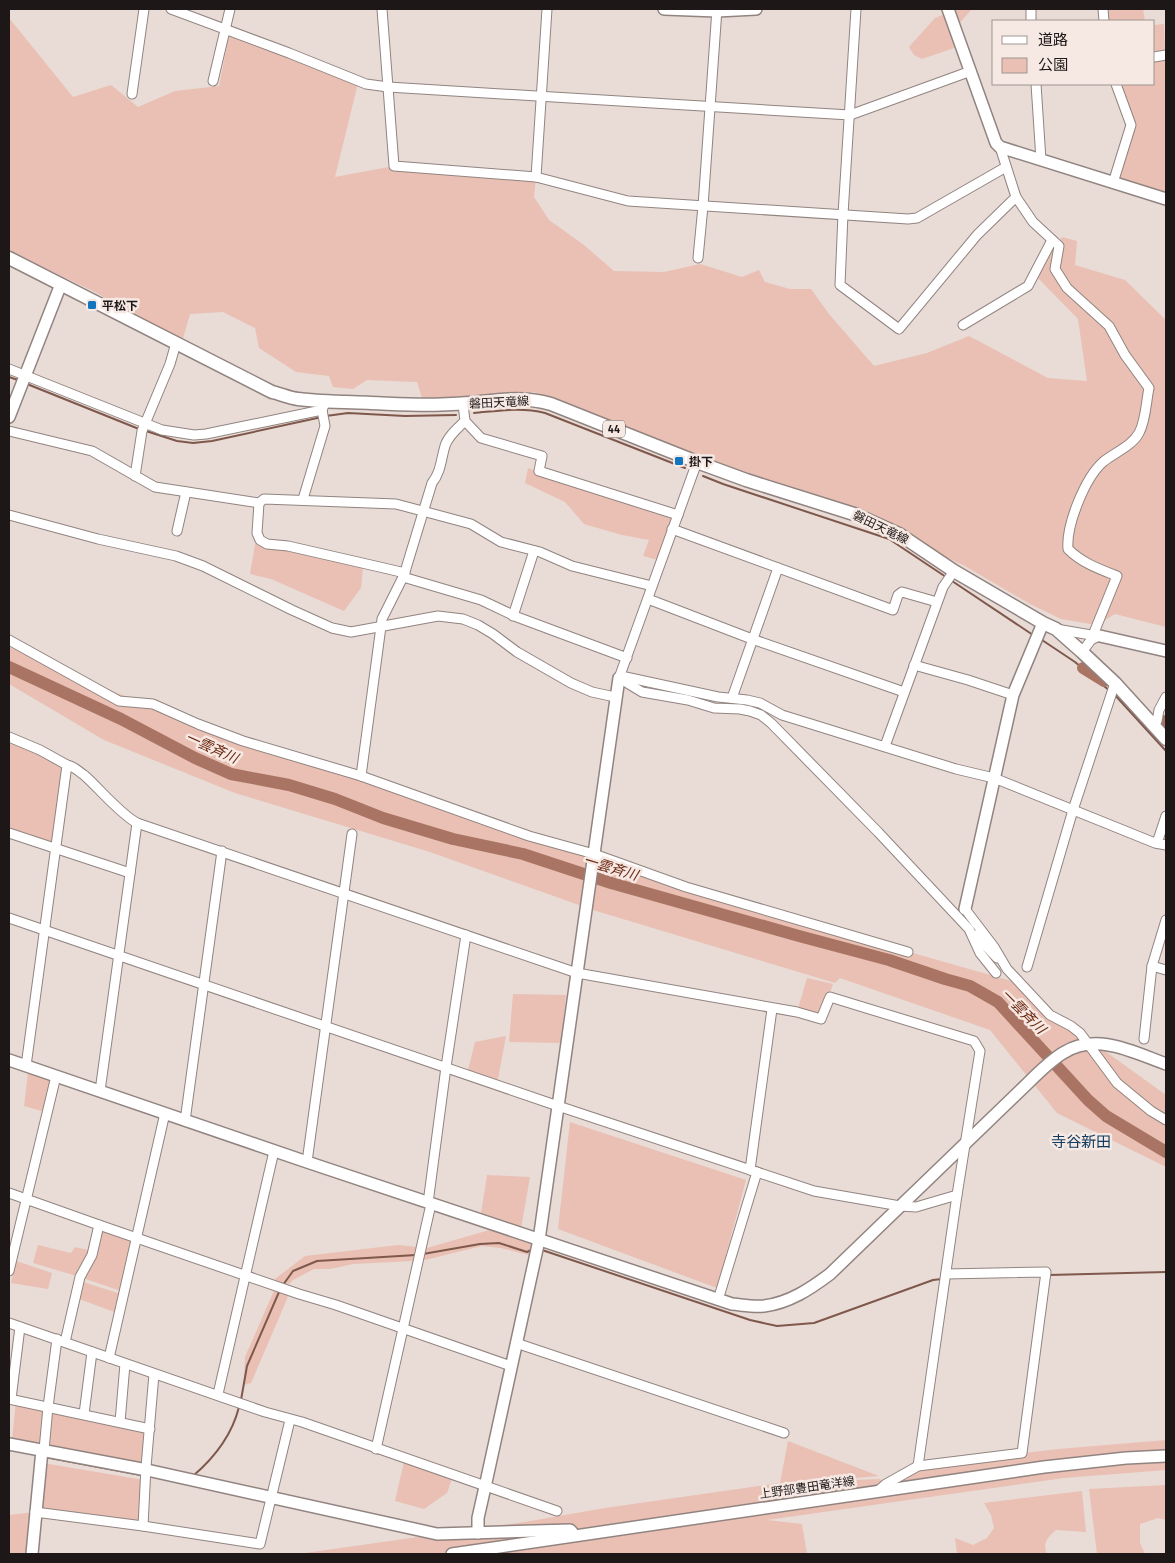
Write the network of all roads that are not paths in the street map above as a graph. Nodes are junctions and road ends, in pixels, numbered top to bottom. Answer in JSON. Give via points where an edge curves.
{"nodes":[{"id":1,"x":144,"y":9,"type":"edge"},
{"id":2,"x":171,"y":9,"type":"edge"},
{"id":3,"x":230,"y":9,"type":"edge"},
{"id":4,"x":382,"y":9,"type":"edge"},
{"id":5,"x":547,"y":9,"type":"edge"},
{"id":6,"x":664,"y":9,"type":"edge"},
{"id":7,"x":756,"y":9,"type":"edge"},
{"id":8,"x":856,"y":9,"type":"edge"},
{"id":9,"x":948,"y":9,"type":"edge"},
{"id":10,"x":717,"y":10,"type":"edge"},
{"id":11,"x":226,"y":29,"type":"junction"},
{"id":12,"x":970,"y":71,"type":"junction"},
{"id":13,"x":213,"y":81,"type":"dead end"},
{"id":14,"x":1036,"y":85,"type":"edge"},
{"id":15,"x":1116,"y":85,"type":"edge"},
{"id":16,"x":388,"y":87,"type":"junction"},
{"id":17,"x":132,"y":94,"type":"dead end"},
{"id":18,"x":541,"y":97,"type":"junction"},
{"id":19,"x":710,"y":106,"type":"junction"},
{"id":20,"x":850,"y":115,"type":"junction"},
{"id":21,"x":1000,"y":147,"type":"junction"},
{"id":22,"x":1041,"y":160,"type":"junction"},
{"id":23,"x":1006,"y":167,"type":"junction"},
{"id":24,"x":536,"y":177,"type":"junction"},
{"id":25,"x":1113,"y":183,"type":"junction"},
{"id":26,"x":1016,"y":197,"type":"junction"},
{"id":27,"x":1166,"y":199,"type":"edge"},
{"id":28,"x":703,"y":206,"type":"junction"},
{"id":29,"x":843,"y":214,"type":"junction"},
{"id":30,"x":1052,"y":240,"type":"junction"},
{"id":31,"x":9,"y":258,"type":"edge"},
{"id":32,"x":698,"y":258,"type":"dead end"},
{"id":33,"x":61,"y":284,"type":"junction"},
{"id":34,"x":963,"y":324,"type":"dead end"},
{"id":35,"x":176,"y":343,"type":"junction"},
{"id":36,"x":9,"y":369,"type":"edge"},
{"id":37,"x":24,"y":379,"type":"junction"},
{"id":38,"x":463,"y":404,"type":"junction"},
{"id":39,"x":324,"y":410,"type":"junction"},
{"id":40,"x":9,"y":417,"type":"edge"},
{"id":41,"x":465,"y":421,"type":"junction"},
{"id":42,"x":144,"y":427,"type":"junction"},
{"id":43,"x":9,"y":431,"type":"edge"},
{"id":44,"x":697,"y":462,"type":"junction"},
{"id":45,"x":135,"y":476,"type":"junction"},
{"id":46,"x":186,"y":492,"type":"junction"},
{"id":47,"x":303,"y":500,"type":"junction"},
{"id":48,"x":259,"y":503,"type":"junction"},
{"id":49,"x":423,"y":511,"type":"junction"},
{"id":50,"x":9,"y":514,"type":"edge"},
{"id":51,"x":678,"y":515,"type":"junction"},
{"id":52,"x":672,"y":529,"type":"junction"},
{"id":53,"x":177,"y":531,"type":"dead end"},
{"id":54,"x":534,"y":551,"type":"junction"},
{"id":55,"x":778,"y":568,"type":"junction"},
{"id":56,"x":954,"y":571,"type":"junction"},
{"id":57,"x":404,"y":575,"type":"junction"},
{"id":58,"x":652,"y":586,"type":"junction"},
{"id":59,"x":648,"y":599,"type":"junction"},
{"id":60,"x":938,"y":602,"type":"junction"},
{"id":61,"x":513,"y":616,"type":"junction"},
{"id":62,"x":1043,"y":623,"type":"junction"},
{"id":63,"x":380,"y":627,"type":"junction"},
{"id":64,"x":1056,"y":629,"type":"junction"},
{"id":65,"x":1096,"y":636,"type":"junction"},
{"id":66,"x":752,"y":639,"type":"junction"},
{"id":67,"x":9,"y":640,"type":"edge"},
{"id":68,"x":1166,"y":651,"type":"edge"},
{"id":69,"x":1082,"y":652,"type":"junction"},
{"id":70,"x":627,"y":658,"type":"junction"},
{"id":71,"x":914,"y":665,"type":"junction"},
{"id":72,"x":620,"y":677,"type":"junction"},
{"id":73,"x":1114,"y":683,"type":"junction"},
{"id":74,"x":904,"y":692,"type":"junction"},
{"id":75,"x":1013,"y":695,"type":"junction"},
{"id":76,"x":1166,"y":696,"type":"edge"},
{"id":77,"x":615,"y":697,"type":"junction"},
{"id":78,"x":732,"y":698,"type":"junction"},
{"id":79,"x":1159,"y":724,"type":"edge"},
{"id":80,"x":9,"y":738,"type":"edge"},
{"id":81,"x":1166,"y":739,"type":"edge"},
{"id":82,"x":885,"y":746,"type":"junction"},
{"id":83,"x":67,"y":765,"type":"junction"},
{"id":84,"x":361,"y":776,"type":"junction"},
{"id":85,"x":994,"y":778,"type":"junction"},
{"id":86,"x":1073,"y":810,"type":"junction"},
{"id":87,"x":1166,"y":816,"type":"edge"},
{"id":88,"x":137,"y":823,"type":"junction"},
{"id":89,"x":9,"y":833,"type":"edge"},
{"id":90,"x":352,"y":834,"type":"dead end"},
{"id":91,"x":1162,"y":844,"type":"edge"},
{"id":92,"x":56,"y":849,"type":"junction"},
{"id":93,"x":222,"y":851,"type":"junction"},
{"id":94,"x":594,"y":854,"type":"junction"},
{"id":95,"x":130,"y":873,"type":"junction"},
{"id":96,"x":344,"y":894,"type":"junction"},
{"id":97,"x":965,"y":909,"type":"joint"},
{"id":98,"x":9,"y":918,"type":"edge"},
{"id":99,"x":1166,"y":920,"type":"edge"},
{"id":100,"x":969,"y":929,"type":"junction"},
{"id":101,"x":44,"y":930,"type":"junction"},
{"id":102,"x":466,"y":935,"type":"junction"},
{"id":103,"x":908,"y":952,"type":"dead end"},
{"id":104,"x":118,"y":954,"type":"junction"},
{"id":105,"x":1152,"y":966,"type":"junction"},
{"id":106,"x":1027,"y":967,"type":"dead end"},
{"id":107,"x":1007,"y":969,"type":"junction"},
{"id":108,"x":1166,"y":970,"type":"edge"},
{"id":109,"x":577,"y":973,"type":"junction"},
{"id":110,"x":996,"y":973,"type":"dead end"},
{"id":111,"x":204,"y":984,"type":"junction"},
{"id":112,"x":772,"y":1009,"type":"junction"},
{"id":113,"x":326,"y":1026,"type":"junction"},
{"id":114,"x":1144,"y":1039,"type":"dead end"},
{"id":115,"x":1088,"y":1044,"type":"junction"},
{"id":116,"x":9,"y":1060,"type":"edge"},
{"id":117,"x":1166,"y":1064,"type":"edge"},
{"id":118,"x":26,"y":1066,"type":"junction"},
{"id":119,"x":446,"y":1067,"type":"junction"},
{"id":120,"x":56,"y":1076,"type":"junction"},
{"id":121,"x":100,"y":1091,"type":"junction"},
{"id":122,"x":558,"y":1106,"type":"junction"},
{"id":123,"x":165,"y":1113,"type":"junction"},
{"id":124,"x":1166,"y":1120,"type":"edge"},
{"id":125,"x":185,"y":1121,"type":"junction"},
{"id":126,"x":966,"y":1143,"type":"junction"},
{"id":127,"x":274,"y":1151,"type":"junction"},
{"id":128,"x":307,"y":1162,"type":"junction"},
{"id":129,"x":753,"y":1171,"type":"junction"},
{"id":130,"x":9,"y":1193,"type":"edge"},
{"id":131,"x":957,"y":1195,"type":"junction"},
{"id":132,"x":26,"y":1200,"type":"junction"},
{"id":133,"x":430,"y":1204,"type":"junction"},
{"id":134,"x":900,"y":1206,"type":"junction"},
{"id":135,"x":99,"y":1225,"type":"junction"},
{"id":136,"x":136,"y":1238,"type":"junction"},
{"id":137,"x":539,"y":1240,"type":"junction"},
{"id":138,"x":9,"y":1272,"type":"edge"},
{"id":139,"x":946,"y":1274,"type":"junction"},
{"id":140,"x":246,"y":1275,"type":"junction"},
{"id":141,"x":718,"y":1300,"type":"junction"},
{"id":142,"x":9,"y":1323,"type":"edge"},
{"id":143,"x":20,"y":1327,"type":"junction"},
{"id":144,"x":402,"y":1329,"type":"junction"},
{"id":145,"x":61,"y":1341,"type":"junction"},
{"id":146,"x":516,"y":1343,"type":"junction"},
{"id":147,"x":92,"y":1352,"type":"junction"},
{"id":148,"x":109,"y":1358,"type":"junction"},
{"id":149,"x":125,"y":1364,"type":"junction"},
{"id":150,"x":511,"y":1366,"type":"junction"},
{"id":151,"x":154,"y":1374,"type":"junction"},
{"id":152,"x":218,"y":1394,"type":"junction"},
{"id":153,"x":10,"y":1399,"type":"edge"},
{"id":154,"x":48,"y":1407,"type":"junction"},
{"id":155,"x":84,"y":1414,"type":"junction"},
{"id":156,"x":290,"y":1420,"type":"junction"},
{"id":157,"x":120,"y":1422,"type":"junction"},
{"id":158,"x":150,"y":1428,"type":"junction"},
{"id":159,"x":784,"y":1433,"type":"dead end"},
{"id":160,"x":9,"y":1444,"type":"edge"},
{"id":161,"x":376,"y":1449,"type":"junction"},
{"id":162,"x":43,"y":1450,"type":"junction"},
{"id":163,"x":1166,"y":1456,"type":"edge"},
{"id":164,"x":918,"y":1466,"type":"junction"},
{"id":165,"x":147,"y":1470,"type":"junction"},
{"id":166,"x":484,"y":1486,"type":"junction"},
{"id":167,"x":878,"y":1491,"type":"junction"},
{"id":168,"x":272,"y":1497,"type":"junction"},
{"id":169,"x":557,"y":1511,"type":"dead end"},
{"id":170,"x":35,"y":1512,"type":"junction"},
{"id":171,"x":143,"y":1526,"type":"junction"},
{"id":172,"x":478,"y":1533,"type":"junction"},
{"id":173,"x":578,"y":1535,"type":"junction"},
{"id":174,"x":32,"y":1554,"type":"edge"},
{"id":175,"x":452,"y":1554,"type":"edge"}],
"edges":[{"from":1,"to":17,"type":"street"},
{"from":2,"to":11,"type":"street"},
{"from":3,"to":11,"type":"street"},
{"from":4,"to":16,"type":"street"},
{"from":5,"to":18,"type":"street"},
{"from":6,"to":10,"type":"street"},
{"from":7,"to":10,"type":"street"},
{"from":8,"to":20,"type":"street"},
{"from":9,"to":12,"type":"street"},
{"from":10,"to":19,"type":"street"},
{"from":11,"to":13,"type":"street"},
{"from":11,"to":16,"type":"street","via":[[366,84]]},
{"from":12,"to":20,"type":"street"},
{"from":12,"to":21,"type":"street"},
{"from":14,"to":22,"type":"street"},
{"from":15,"to":25,"type":"street","via":[[1131,125]]},
{"from":16,"to":18,"type":"street"},
{"from":16,"to":24,"type":"street","via":[[394,166]]},
{"from":18,"to":19,"type":"street"},
{"from":18,"to":24,"type":"street"},
{"from":19,"to":20,"type":"street"},
{"from":19,"to":28,"type":"street"},
{"from":20,"to":29,"type":"street"},
{"from":21,"to":22,"type":"street"},
{"from":21,"to":23,"type":"street"},
{"from":22,"to":25,"type":"street"},
{"from":23,"to":26,"type":"street"},
{"from":23,"to":29,"type":"street","via":[[916,218]]},
{"from":24,"to":28,"type":"street","via":[[628,201]]},
{"from":25,"to":27,"type":"street"},
{"from":26,"to":29,"type":"street","via":[[977,235],[899,329],[840,285]]},
{"from":26,"to":30,"type":"street","via":[[1032,222]]},
{"from":28,"to":29,"type":"street"},
{"from":28,"to":32,"type":"street"},
{"from":30,"to":34,"type":"street","via":[[1028,286]]},
{"from":30,"to":65,"type":"street","via":[[1059,246],[1054,269],[1067,288],[1109,326],[1149,388],[1140,432],[1101,464],[1088,481],[1067,540],[1068,549],[1076,558],[1117,576]]},
{"from":31,"to":33,"type":"main road","name":"磐田天竜線","number":"44"},
{"from":33,"to":35,"type":"main road","name":"磐田天竜線","number":"44"},
{"from":33,"to":37,"type":"street"},
{"from":35,"to":39,"type":"main road","name":"磐田天竜線","number":"44","via":[[272,392]]},
{"from":35,"to":42,"type":"street"},
{"from":36,"to":37,"type":"street"},
{"from":37,"to":40,"type":"street"},
{"from":37,"to":42,"type":"street"},
{"from":38,"to":39,"type":"main road","name":"磐田天竜線","number":"44"},
{"from":38,"to":41,"type":"street"},
{"from":38,"to":44,"type":"main road","name":"磐田天竜線","number":"44","via":[[513,398],[537,400]]},
{"from":39,"to":42,"type":"street","via":[[206,434]]},
{"from":39,"to":47,"type":"street","via":[[326,426]]},
{"from":41,"to":49,"type":"street","via":[[446,444]]},
{"from":41,"to":51,"type":"street","via":[[481,438],[542,456],[539,471]]},
{"from":42,"to":45,"type":"street"},
{"from":43,"to":45,"type":"street","via":[[92,451]]},
{"from":44,"to":51,"type":"street"},
{"from":44,"to":56,"type":"main road","name":"磐田天竜線","number":"44","via":[[857,514],[899,534]]},
{"from":45,"to":46,"type":"street","via":[[155,487]]},
{"from":46,"to":48,"type":"street"},
{"from":46,"to":53,"type":"street"},
{"from":47,"to":48,"type":"street","via":[[264,499]]},
{"from":47,"to":49,"type":"street","via":[[396,504]]},
{"from":48,"to":57,"type":"street","via":[[257,533],[267,544],[288,546]]},
{"from":49,"to":54,"type":"street","via":[[471,524],[501,542]]},
{"from":49,"to":57,"type":"street"},
{"from":50,"to":63,"type":"street","via":[[98,539],[176,556],[332,628],[351,632]]},
{"from":51,"to":52,"type":"street"},
{"from":52,"to":55,"type":"street"},
{"from":52,"to":58,"type":"street"},
{"from":54,"to":58,"type":"street","via":[[572,566]]},
{"from":54,"to":61,"type":"street"},
{"from":55,"to":60,"type":"street","via":[[893,610],[902,592]]},
{"from":55,"to":66,"type":"street"},
{"from":56,"to":60,"type":"street"},
{"from":56,"to":62,"type":"main road","name":"磐田天竜線","number":"44"},
{"from":57,"to":61,"type":"street","via":[[481,600]]},
{"from":57,"to":63,"type":"street"},
{"from":58,"to":59,"type":"street"},
{"from":59,"to":66,"type":"street"},
{"from":59,"to":70,"type":"street"},
{"from":60,"to":71,"type":"street"},
{"from":61,"to":70,"type":"street"},
{"from":62,"to":64,"type":"main road","name":"磐田天竜線","number":"44"},
{"from":62,"to":75,"type":"street"},
{"from":63,"to":77,"type":"street","via":[[438,616],[463,619],[571,683]]},
{"from":63,"to":84,"type":"street"},
{"from":64,"to":65,"type":"street"},
{"from":64,"to":69,"type":"main road","name":"磐田天竜線","number":"44"},
{"from":65,"to":68,"type":"street"},
{"from":65,"to":69,"type":"street"},
{"from":66,"to":74,"type":"street"},
{"from":66,"to":78,"type":"street"},
{"from":67,"to":84,"type":"street","via":[[118,701],[153,704],[243,741]]},
{"from":69,"to":73,"type":"main road","name":"磐田天竜線","number":"44"},
{"from":70,"to":72,"type":"street"},
{"from":71,"to":74,"type":"street"},
{"from":71,"to":75,"type":"street"},
{"from":72,"to":77,"type":"street"},
{"from":72,"to":78,"type":"street"},
{"from":72,"to":100,"type":"street","via":[[642,692],[760,715],[852,805]]},
{"from":73,"to":79,"type":"main road","name":"磐田天竜線","number":"44"},
{"from":73,"to":86,"type":"street"},
{"from":74,"to":82,"type":"street"},
{"from":75,"to":85,"type":"street"},
{"from":76,"to":79,"type":"street","via":[[1159,710]]},
{"from":77,"to":94,"type":"street"},
{"from":78,"to":82,"type":"street","via":[[760,703],[782,715]]},
{"from":79,"to":81,"type":"main road","name":"磐田天竜線","number":"44"},
{"from":80,"to":83,"type":"street"},
{"from":82,"to":85,"type":"street"},
{"from":83,"to":88,"type":"street","via":[[93,783]]},
{"from":83,"to":92,"type":"street"},
{"from":84,"to":94,"type":"street","via":[[529,836]]},
{"from":85,"to":86,"type":"street"},
{"from":85,"to":97,"type":"street"},
{"from":86,"to":91,"type":"street"},
{"from":86,"to":106,"type":"street"},
{"from":87,"to":91,"type":"street"},
{"from":88,"to":93,"type":"street"},
{"from":88,"to":95,"type":"street"},
{"from":89,"to":92,"type":"street"},
{"from":90,"to":96,"type":"street"},
{"from":92,"to":95,"type":"street"},
{"from":92,"to":101,"type":"street"},
{"from":93,"to":96,"type":"street"},
{"from":93,"to":111,"type":"street"},
{"from":94,"to":103,"type":"street","via":[[686,887]]},
{"from":94,"to":109,"type":"street"},
{"from":95,"to":104,"type":"street"},
{"from":96,"to":102,"type":"street"},
{"from":96,"to":113,"type":"street"},
{"from":97,"to":107,"type":"street"},
{"from":98,"to":101,"type":"street"},
{"from":99,"to":105,"type":"street"},
{"from":100,"to":107,"type":"street"},
{"from":100,"to":110,"type":"street","via":[[980,953]]},
{"from":101,"to":104,"type":"street"},
{"from":101,"to":118,"type":"street"},
{"from":102,"to":109,"type":"street"},
{"from":102,"to":119,"type":"street"},
{"from":104,"to":111,"type":"street"},
{"from":104,"to":121,"type":"street"},
{"from":105,"to":108,"type":"street"},
{"from":105,"to":114,"type":"street"},
{"from":107,"to":115,"type":"street","via":[[1050,1015],[1071,1026]]},
{"from":109,"to":112,"type":"street"},
{"from":109,"to":122,"type":"street"},
{"from":111,"to":113,"type":"street"},
{"from":111,"to":125,"type":"street"},
{"from":112,"to":126,"type":"street","via":[[821,1018],[830,998],[974,1041],[980,1051]]},
{"from":112,"to":129,"type":"street"},
{"from":113,"to":119,"type":"street"},
{"from":113,"to":128,"type":"street"},
{"from":115,"to":117,"type":"street","via":[[1106,1044]]},
{"from":115,"to":124,"type":"street","via":[[1117,1083]]},
{"from":115,"to":126,"type":"street","via":[[1072,1048],[1050,1062]]},
{"from":116,"to":118,"type":"street"},
{"from":118,"to":120,"type":"street"},
{"from":119,"to":122,"type":"street"},
{"from":119,"to":133,"type":"street"},
{"from":120,"to":121,"type":"street"},
{"from":120,"to":132,"type":"street"},
{"from":121,"to":123,"type":"street"},
{"from":122,"to":129,"type":"street"},
{"from":122,"to":137,"type":"street"},
{"from":123,"to":125,"type":"street"},
{"from":123,"to":136,"type":"street"},
{"from":125,"to":127,"type":"street"},
{"from":126,"to":131,"type":"street"},
{"from":126,"to":134,"type":"street"},
{"from":127,"to":128,"type":"street"},
{"from":127,"to":140,"type":"street"},
{"from":128,"to":133,"type":"street"},
{"from":129,"to":134,"type":"street","via":[[814,1191]]},
{"from":129,"to":141,"type":"street"},
{"from":130,"to":132,"type":"street"},
{"from":131,"to":134,"type":"street","via":[[916,1207]]},
{"from":131,"to":139,"type":"street"},
{"from":132,"to":135,"type":"street"},
{"from":132,"to":138,"type":"street"},
{"from":133,"to":137,"type":"street"},
{"from":133,"to":144,"type":"street"},
{"from":134,"to":141,"type":"street","via":[[810,1290],[763,1306]]},
{"from":135,"to":136,"type":"street"},
{"from":135,"to":145,"type":"street","via":[[92,1255],[80,1277]]},
{"from":136,"to":140,"type":"street"},
{"from":136,"to":148,"type":"street"},
{"from":137,"to":141,"type":"street"},
{"from":137,"to":146,"type":"street"},
{"from":139,"to":164,"type":"street"},
{"from":139,"to":164,"type":"street","via":[[1046,1272],[1022,1453]]},
{"from":140,"to":144,"type":"street"},
{"from":140,"to":152,"type":"street"},
{"from":142,"to":143,"type":"street"},
{"from":143,"to":145,"type":"street"},
{"from":143,"to":153,"type":"street"},
{"from":144,"to":150,"type":"street"},
{"from":144,"to":161,"type":"street"},
{"from":145,"to":147,"type":"street"},
{"from":145,"to":154,"type":"street"},
{"from":146,"to":150,"type":"street"},
{"from":146,"to":159,"type":"street"},
{"from":147,"to":148,"type":"street"},
{"from":147,"to":155,"type":"street"},
{"from":148,"to":149,"type":"street"},
{"from":149,"to":151,"type":"street"},
{"from":149,"to":157,"type":"street"},
{"from":150,"to":166,"type":"street"},
{"from":151,"to":152,"type":"street"},
{"from":151,"to":158,"type":"street"},
{"from":152,"to":156,"type":"street"},
{"from":153,"to":154,"type":"street"},
{"from":154,"to":155,"type":"street"},
{"from":154,"to":162,"type":"street"},
{"from":155,"to":157,"type":"street"},
{"from":156,"to":161,"type":"street"},
{"from":156,"to":168,"type":"street"},
{"from":157,"to":158,"type":"street"},
{"from":158,"to":165,"type":"street"},
{"from":160,"to":162,"type":"street"},
{"from":161,"to":166,"type":"street"},
{"from":162,"to":165,"type":"street"},
{"from":162,"to":170,"type":"street"},
{"from":163,"to":167,"type":"street","name":"上野部豊田竜洋線","via":[[1044,1467]]},
{"from":164,"to":167,"type":"street"},
{"from":165,"to":168,"type":"street"},
{"from":165,"to":171,"type":"street"},
{"from":166,"to":169,"type":"street"},
{"from":166,"to":172,"type":"street"},
{"from":167,"to":173,"type":"street","name":"上野部豊田竜洋線"},
{"from":168,"to":171,"type":"street","via":[[260,1544]]},
{"from":168,"to":172,"type":"street","via":[[437,1534]]},
{"from":170,"to":171,"type":"street"},
{"from":170,"to":174,"type":"street"},
{"from":172,"to":173,"type":"street","via":[[570,1530]]},
{"from":173,"to":175,"type":"street","name":"上野部豊田竜洋線"}]}
